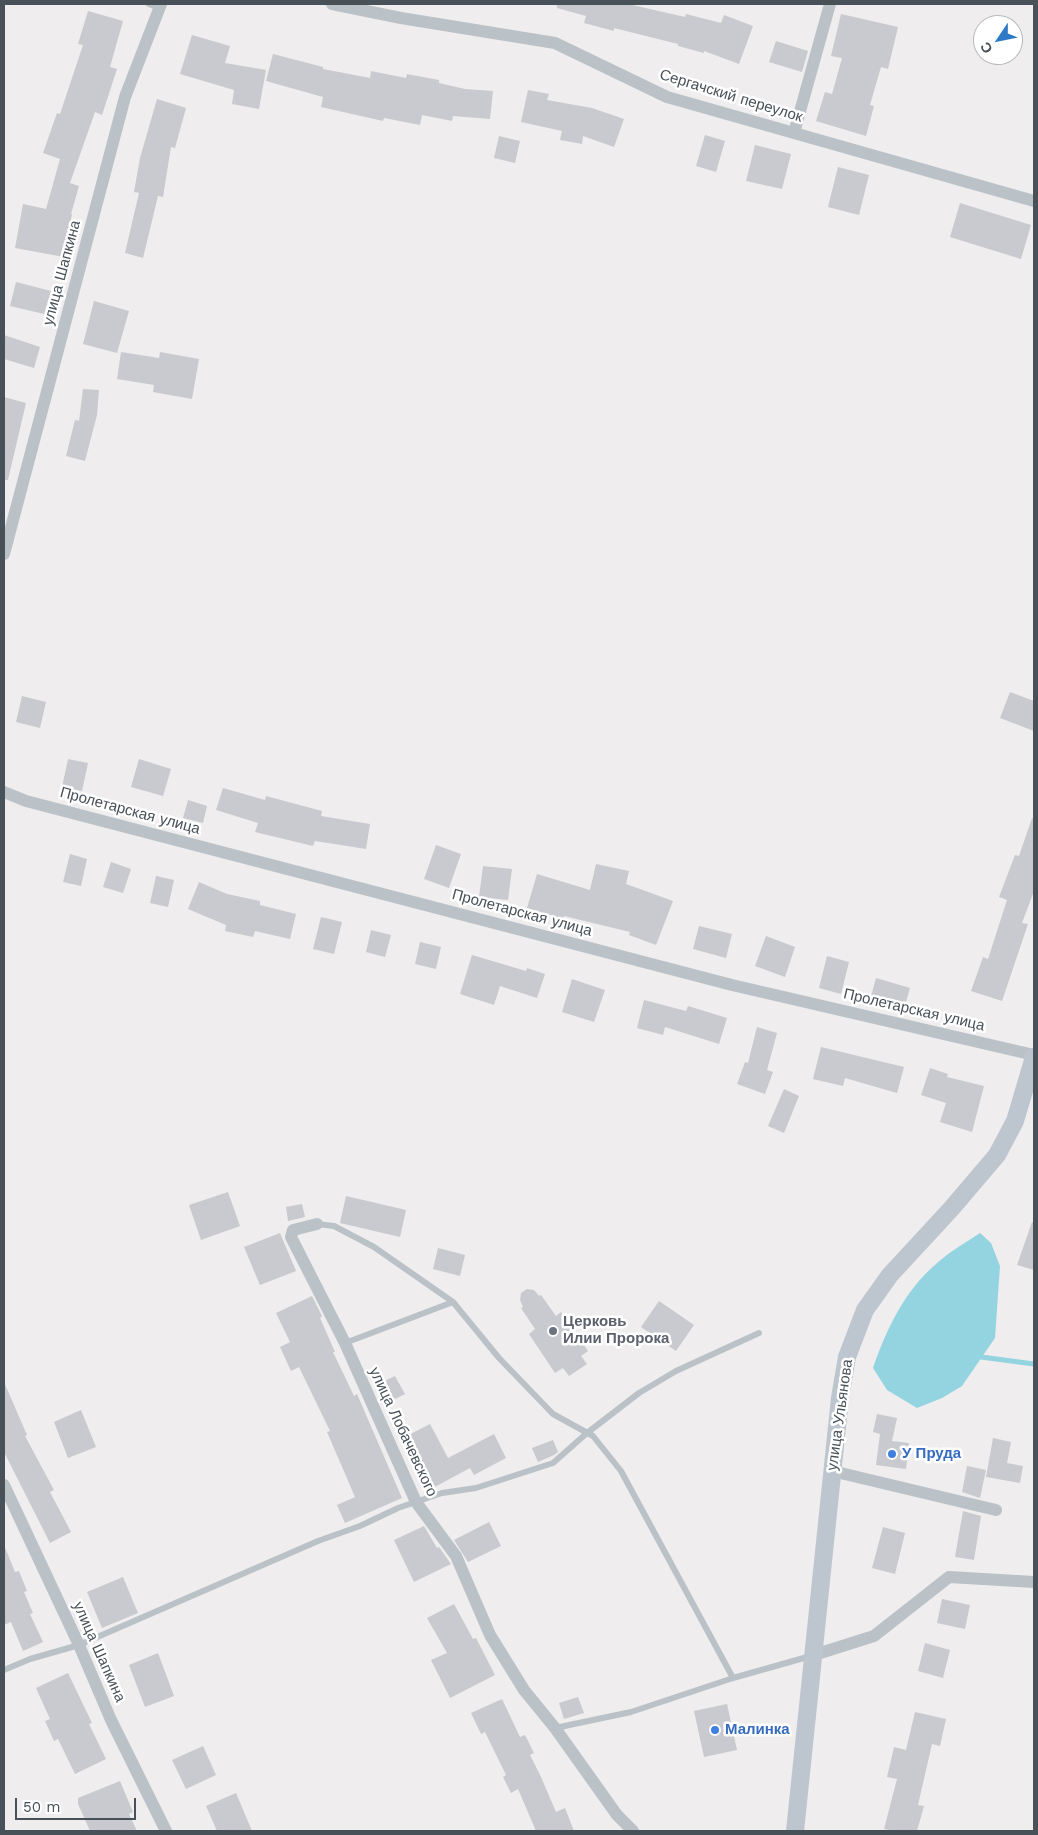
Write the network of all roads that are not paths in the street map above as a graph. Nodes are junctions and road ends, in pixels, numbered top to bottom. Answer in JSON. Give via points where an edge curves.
{"nodes":[{"id":1,"x":332,"y":4,"type":"edge"},
{"id":2,"x":830,"y":4,"type":"edge"},
{"id":3,"x":156,"y":5,"type":"edge"},
{"id":4,"x":794,"y":133,"type":"junction"},
{"id":5,"x":1034,"y":201,"type":"edge"},
{"id":6,"x":4,"y":554,"type":"edge"},
{"id":7,"x":4,"y":792,"type":"edge"},
{"id":8,"x":1034,"y":1056,"type":"edge"},
{"id":9,"x":1030,"y":1086,"type":"edge"},
{"id":10,"x":316,"y":1224,"type":"joint"},
{"id":11,"x":453,"y":1302,"type":"junction"},
{"id":12,"x":759,"y":1333,"type":"dead end"},
{"id":13,"x":345,"y":1343,"type":"junction"},
{"id":14,"x":587,"y":1433,"type":"junction"},
{"id":15,"x":832,"y":1470,"type":"junction"},
{"id":16,"x":4,"y":1486,"type":"edge"},
{"id":17,"x":416,"y":1502,"type":"junction"},
{"id":18,"x":996,"y":1510,"type":"dead end"},
{"id":19,"x":1034,"y":1582,"type":"edge"},
{"id":20,"x":79,"y":1645,"type":"junction"},
{"id":21,"x":814,"y":1655,"type":"junction"},
{"id":22,"x":4,"y":1670,"type":"edge"},
{"id":23,"x":733,"y":1678,"type":"junction"},
{"id":24,"x":555,"y":1728,"type":"junction"},
{"id":25,"x":166,"y":1831,"type":"edge"},
{"id":26,"x":632,"y":1831,"type":"edge"},
{"id":27,"x":795,"y":1831,"type":"edge"}],
"edges":[{"from":1,"to":4,"type":"street","name":"Сергачский переулок","via":[[555,43],[667,97]]},
{"from":2,"to":4,"type":"street"},
{"from":3,"to":6,"type":"street","name":"улица Шапкина","via":[[125,97]]},
{"from":4,"to":5,"type":"street","name":"Сергачский переулок"},
{"from":7,"to":8,"type":"street","name":"Пролетарская улица","via":[[26,801],[732,984]]},
{"from":8,"to":9,"type":"main road","name":"улица Ульянова"},
{"from":9,"to":15,"type":"main road","name":"улица Ульянова","via":[[997,1155],[890,1275],[865,1310],[847,1356]]},
{"from":10,"to":11,"type":"lane","via":[[334,1226],[374,1247]]},
{"from":10,"to":13,"type":"street","name":"улица Лобачевского","via":[[293,1230],[292,1237]]},
{"from":11,"to":13,"type":"lane"},
{"from":11,"to":14,"type":"lane","via":[[499,1358],[553,1414]]},
{"from":12,"to":14,"type":"lane","via":[[676,1371]]},
{"from":13,"to":17,"type":"street","name":"улица Лобачевского"},
{"from":14,"to":17,"type":"lane","via":[[553,1463],[476,1488],[442,1493]]},
{"from":14,"to":23,"type":"lane","via":[[622,1471]]},
{"from":15,"to":18,"type":"street"},
{"from":15,"to":21,"type":"main road","name":"улица Ульянова"},
{"from":16,"to":20,"type":"street","name":"улица Шапкина"},
{"from":17,"to":20,"type":"lane"},
{"from":17,"to":24,"type":"street","name":"улица Лобачевского","via":[[456,1556],[490,1635],[524,1690]]},
{"from":19,"to":21,"type":"street","via":[[949,1576],[874,1636]]},
{"from":20,"to":22,"type":"lane"},
{"from":20,"to":25,"type":"street","name":"улица Шапкина","via":[[111,1720]]},
{"from":21,"to":23,"type":"lane"},
{"from":21,"to":27,"type":"main road","name":"улица Ульянова"},
{"from":23,"to":24,"type":"lane","via":[[631,1712]]},
{"from":24,"to":26,"type":"street","name":"улица Лобачевского"}]}
